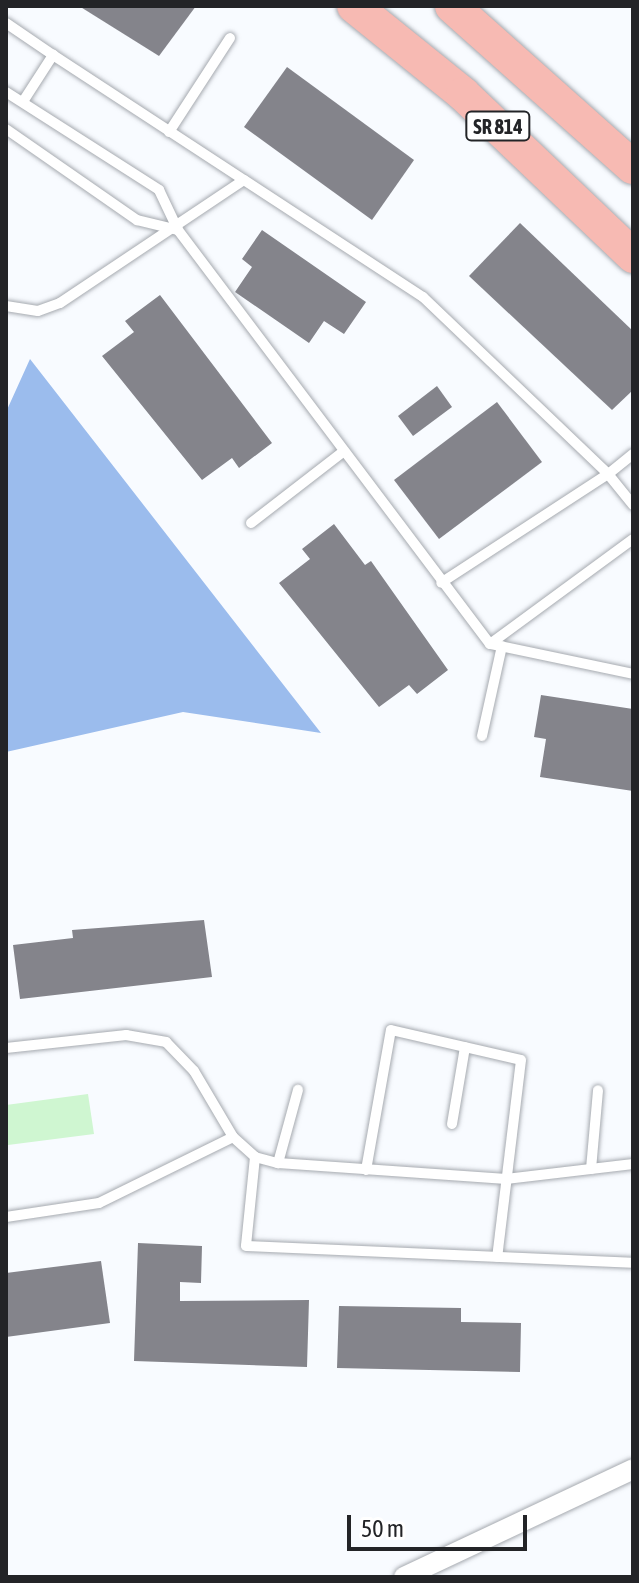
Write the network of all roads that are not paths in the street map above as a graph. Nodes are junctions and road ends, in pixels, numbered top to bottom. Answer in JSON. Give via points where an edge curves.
{"nodes":[{"id":1,"x":354,"y":6,"type":"edge"},
{"id":2,"x":452,"y":6,"type":"edge"},
{"id":3,"x":6,"y":23,"type":"edge"},
{"id":4,"x":230,"y":38,"type":"dead end"},
{"id":5,"x":53,"y":55,"type":"junction"},
{"id":6,"x":6,"y":92,"type":"edge"},
{"id":7,"x":24,"y":100,"type":"junction"},
{"id":8,"x":6,"y":129,"type":"edge"},
{"id":9,"x":169,"y":132,"type":"junction"},
{"id":10,"x":633,"y":167,"type":"edge"},
{"id":11,"x":244,"y":180,"type":"junction"},
{"id":12,"x":178,"y":230,"type":"junction"},
{"id":13,"x":633,"y":256,"type":"edge"},
{"id":14,"x":6,"y":306,"type":"edge"},
{"id":15,"x":343,"y":452,"type":"junction"},
{"id":16,"x":633,"y":454,"type":"edge"},
{"id":17,"x":608,"y":474,"type":"junction"},
{"id":18,"x":633,"y":505,"type":"edge"},
{"id":19,"x":251,"y":523,"type":"dead end"},
{"id":20,"x":633,"y":539,"type":"edge"},
{"id":21,"x":441,"y":583,"type":"junction"},
{"id":22,"x":490,"y":644,"type":"junction"},
{"id":23,"x":502,"y":646,"type":"junction"},
{"id":24,"x":633,"y":674,"type":"edge"},
{"id":25,"x":482,"y":736,"type":"dead end"},
{"id":26,"x":465,"y":1047,"type":"junction"},
{"id":27,"x":6,"y":1048,"type":"edge"},
{"id":28,"x":298,"y":1090,"type":"dead end"},
{"id":29,"x":598,"y":1090,"type":"dead end"},
{"id":30,"x":452,"y":1124,"type":"dead end"},
{"id":31,"x":233,"y":1137,"type":"junction"},
{"id":32,"x":255,"y":1157,"type":"junction"},
{"id":33,"x":278,"y":1163,"type":"junction"},
{"id":34,"x":633,"y":1164,"type":"edge"},
{"id":35,"x":591,"y":1169,"type":"junction"},
{"id":36,"x":366,"y":1170,"type":"junction"},
{"id":37,"x":506,"y":1179,"type":"junction"},
{"id":38,"x":6,"y":1217,"type":"edge"},
{"id":39,"x":497,"y":1257,"type":"junction"},
{"id":40,"x":633,"y":1263,"type":"edge"},
{"id":41,"x":633,"y":1469,"type":"edge"},
{"id":42,"x":404,"y":1577,"type":"edge"}],
"edges":[{"from":1,"to":13,"type":"main road","number":"SR 814","via":[[463,94]]},
{"from":2,"to":10,"type":"main road","number":"SR 814"},
{"from":3,"to":5,"type":"lane"},
{"from":4,"to":9,"type":"lane"},
{"from":5,"to":7,"type":"lane"},
{"from":5,"to":9,"type":"lane"},
{"from":6,"to":7,"type":"lane"},
{"from":7,"to":12,"type":"lane","via":[[159,190]]},
{"from":8,"to":12,"type":"lane","via":[[137,220]]},
{"from":9,"to":11,"type":"lane"},
{"from":11,"to":12,"type":"lane"},
{"from":11,"to":17,"type":"lane","via":[[423,297]]},
{"from":12,"to":14,"type":"lane","via":[[60,303],[38,311]]},
{"from":12,"to":15,"type":"lane"},
{"from":15,"to":19,"type":"lane"},
{"from":15,"to":21,"type":"lane"},
{"from":16,"to":17,"type":"lane"},
{"from":17,"to":18,"type":"lane"},
{"from":17,"to":21,"type":"lane"},
{"from":20,"to":22,"type":"lane"},
{"from":21,"to":22,"type":"lane"},
{"from":22,"to":23,"type":"lane"},
{"from":23,"to":24,"type":"lane"},
{"from":23,"to":25,"type":"lane"},
{"from":26,"to":30,"type":"lane"},
{"from":26,"to":36,"type":"lane","via":[[391,1030]]},
{"from":26,"to":37,"type":"lane","via":[[521,1060]]},
{"from":27,"to":31,"type":"lane","via":[[126,1035],[166,1042],[194,1071]]},
{"from":28,"to":33,"type":"lane"},
{"from":29,"to":35,"type":"lane"},
{"from":31,"to":32,"type":"lane"},
{"from":31,"to":38,"type":"lane","via":[[99,1203]]},
{"from":32,"to":33,"type":"lane"},
{"from":32,"to":39,"type":"lane","via":[[246,1246]]},
{"from":33,"to":36,"type":"lane"},
{"from":34,"to":35,"type":"lane"},
{"from":35,"to":37,"type":"lane"},
{"from":36,"to":37,"type":"lane"},
{"from":37,"to":39,"type":"lane"},
{"from":39,"to":40,"type":"lane"},
{"from":41,"to":42,"type":"street"}]}
